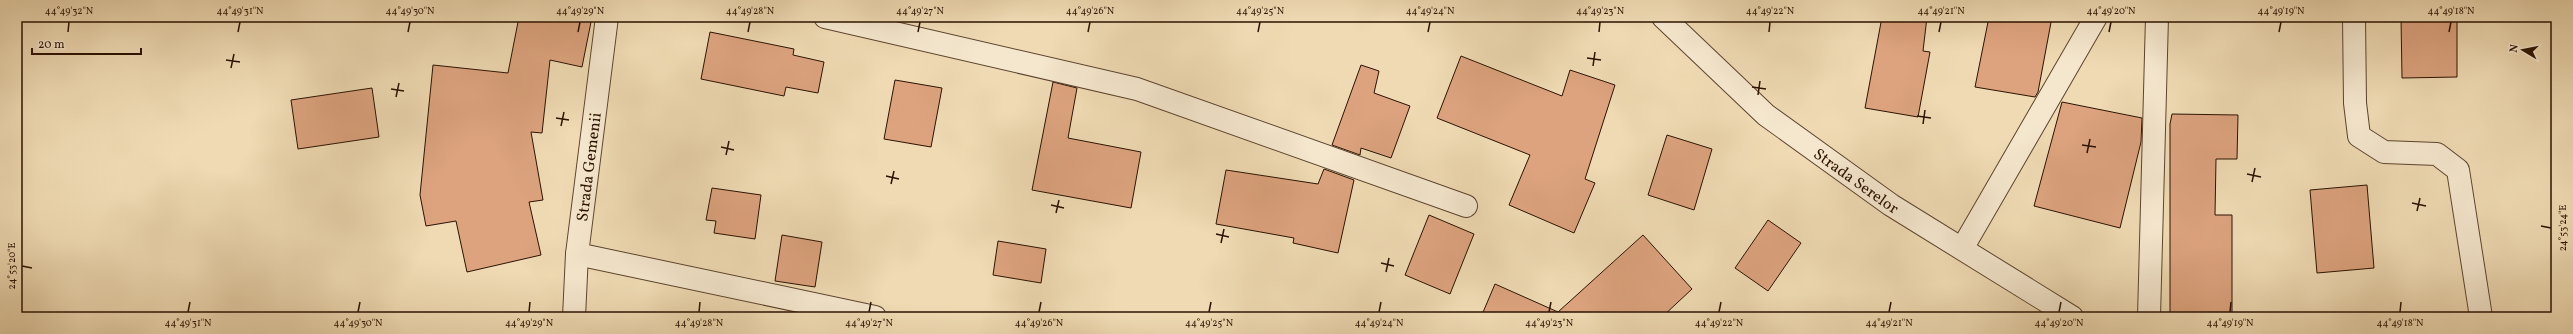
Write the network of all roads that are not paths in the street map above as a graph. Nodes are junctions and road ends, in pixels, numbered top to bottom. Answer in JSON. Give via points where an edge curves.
{"nodes":[{"id":1,"x":606,"y":17,"type":"edge"},
{"id":2,"x":825,"y":17,"type":"edge"},
{"id":3,"x":1663,"y":17,"type":"edge"},
{"id":4,"x":2096,"y":17,"type":"edge"},
{"id":5,"x":2157,"y":17,"type":"edge"},
{"id":6,"x":2354,"y":17,"type":"edge"},
{"id":7,"x":1466,"y":206,"type":"dead end"},
{"id":8,"x":1963,"y":247,"type":"junction"},
{"id":9,"x":577,"y":254,"type":"junction"},
{"id":10,"x":574,"y":317,"type":"edge"},
{"id":11,"x":875,"y":317,"type":"edge"},
{"id":12,"x":2072,"y":317,"type":"edge"},
{"id":13,"x":2149,"y":317,"type":"edge"},
{"id":14,"x":2481,"y":317,"type":"edge"}],
"edges":[{"from":1,"to":9,"type":"street","name":"Strada Gemenii"},
{"from":2,"to":7,"type":"street","via":[[1138,89]]},
{"from":3,"to":8,"type":"street","name":"Strada Serelor","via":[[1766,115],[1891,205]]},
{"from":4,"to":8,"type":"street"},
{"from":5,"to":13,"type":"street"},
{"from":6,"to":14,"type":"street","via":[[2359,136],[2384,152],[2437,154],[2458,170]]},
{"from":8,"to":12,"type":"street","name":"Strada Serelor"},
{"from":9,"to":10,"type":"street","name":"Strada Gemenii"},
{"from":9,"to":11,"type":"street"}]}
